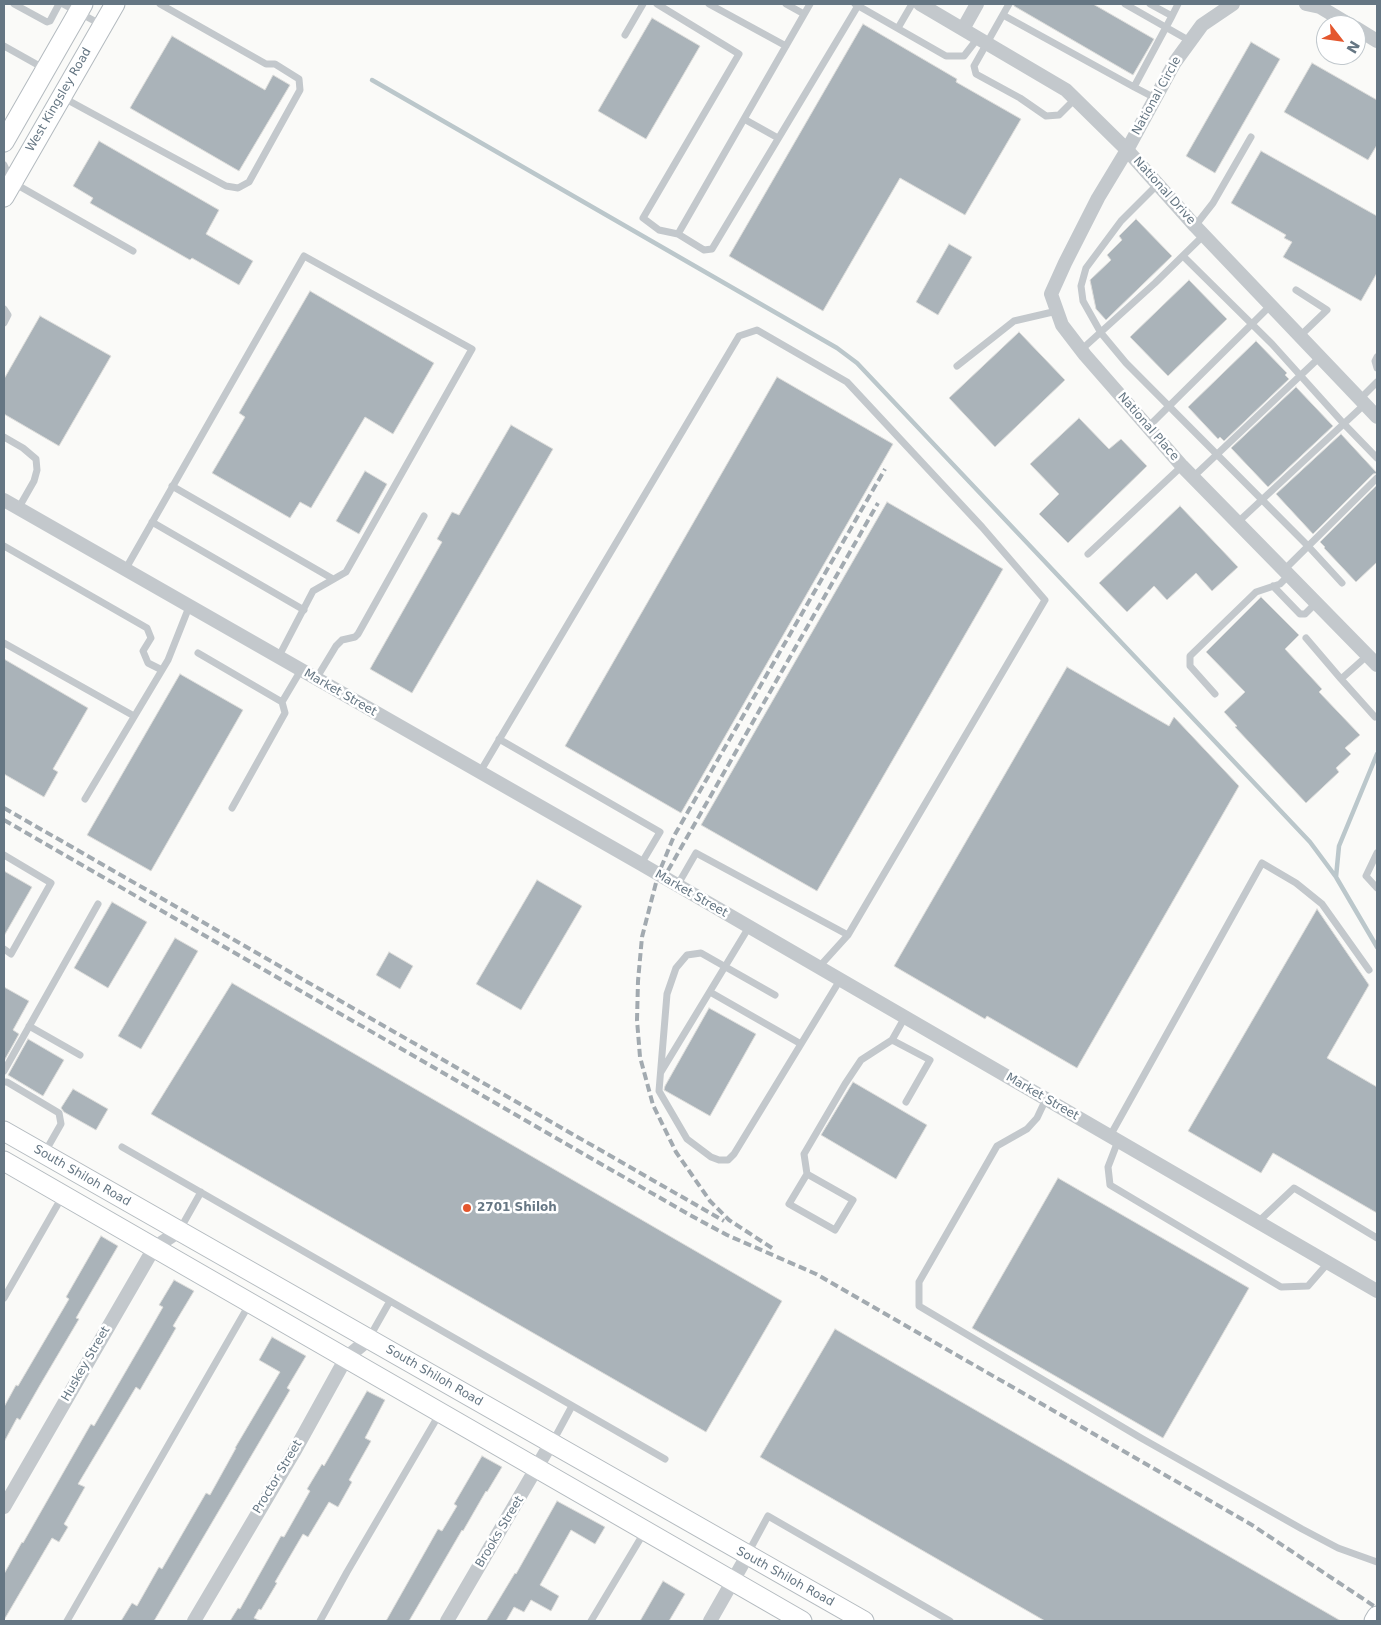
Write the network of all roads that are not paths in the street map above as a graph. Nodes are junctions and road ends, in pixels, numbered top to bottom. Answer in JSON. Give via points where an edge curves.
{"nodes":[{"id":1,"x":14,"y":4,"type":"edge"},
{"id":2,"x":59,"y":4,"type":"edge"},
{"id":3,"x":115,"y":4,"type":"edge"},
{"id":4,"x":160,"y":4,"type":"edge"},
{"id":5,"x":643,"y":4,"type":"edge"},
{"id":6,"x":657,"y":4,"type":"edge"},
{"id":7,"x":709,"y":4,"type":"edge"},
{"id":8,"x":786,"y":4,"type":"edge"},
{"id":9,"x":810,"y":4,"type":"edge"},
{"id":10,"x":857,"y":4,"type":"edge"},
{"id":11,"x":912,"y":4,"type":"edge"},
{"id":12,"x":920,"y":4,"type":"edge"},
{"id":13,"x":977,"y":4,"type":"edge"},
{"id":14,"x":1009,"y":4,"type":"edge"},
{"id":15,"x":1125,"y":4,"type":"edge"},
{"id":16,"x":1150,"y":4,"type":"edge"},
{"id":17,"x":1178,"y":4,"type":"edge"},
{"id":18,"x":1233,"y":4,"type":"edge"},
{"id":19,"x":1306,"y":4,"type":"edge"},
{"id":20,"x":75,"y":7,"type":"edge"},
{"id":21,"x":804,"y":14,"type":"junction"},
{"id":22,"x":1003,"y":15,"type":"junction"},
{"id":23,"x":1333,"y":15,"type":"edge"},
{"id":24,"x":1172,"y":16,"type":"junction"},
{"id":25,"x":103,"y":25,"type":"junction"},
{"id":26,"x":1167,"y":27,"type":"junction"},
{"id":27,"x":898,"y":28,"type":"junction"},
{"id":28,"x":963,"y":29,"type":"junction"},
{"id":29,"x":625,"y":35,"type":"dead end"},
{"id":30,"x":982,"y":40,"type":"junction"},
{"id":31,"x":1190,"y":41,"type":"junction"},
{"id":32,"x":4,"y":46,"type":"edge"},
{"id":33,"x":786,"y":46,"type":"junction"},
{"id":34,"x":46,"y":69,"type":"junction"},
{"id":35,"x":1134,"y":87,"type":"junction"},
{"id":36,"x":61,"y":97,"type":"junction"},
{"id":37,"x":1155,"y":98,"type":"junction"},
{"id":38,"x":1075,"y":99,"type":"junction"},
{"id":39,"x":744,"y":119,"type":"junction"},
{"id":40,"x":1252,"y":137,"type":"dead end"},
{"id":41,"x":778,"y":138,"type":"junction"},
{"id":42,"x":4,"y":142,"type":"edge"},
{"id":43,"x":1127,"y":150,"type":"junction"},
{"id":44,"x":4,"y":165,"type":"edge"},
{"id":45,"x":1158,"y":184,"type":"junction"},
{"id":46,"x":8,"y":189,"type":"edge"},
{"id":47,"x":1200,"y":231,"type":"junction"},
{"id":48,"x":678,"y":234,"type":"junction"},
{"id":49,"x":133,"y":251,"type":"dead end"},
{"id":50,"x":1183,"y":256,"type":"junction"},
{"id":51,"x":1296,"y":290,"type":"dead end"},
{"id":52,"x":1271,"y":305,"type":"junction"},
{"id":53,"x":4,"y":309,"type":"edge"},
{"id":54,"x":1057,"y":311,"type":"junction"},
{"id":55,"x":4,"y":323,"type":"edge"},
{"id":56,"x":1252,"y":324,"type":"junction"},
{"id":57,"x":1101,"y":333,"type":"junction"},
{"id":58,"x":1300,"y":336,"type":"junction"},
{"id":59,"x":1081,"y":350,"type":"junction"},
{"id":60,"x":1320,"y":357,"type":"junction"},
{"id":61,"x":1377,"y":357,"type":"edge"},
{"id":62,"x":957,"y":366,"type":"dead end"},
{"id":63,"x":1377,"y":368,"type":"edge"},
{"id":64,"x":1301,"y":376,"type":"junction"},
{"id":65,"x":1377,"y":382,"type":"edge"},
{"id":66,"x":1363,"y":402,"type":"junction"},
{"id":67,"x":1170,"y":406,"type":"junction"},
{"id":68,"x":1377,"y":417,"type":"edge"},
{"id":69,"x":1344,"y":424,"type":"junction"},
{"id":70,"x":1148,"y":427,"type":"junction"},
{"id":71,"x":4,"y":437,"type":"edge"},
{"id":72,"x":1217,"y":454,"type":"junction"},
{"id":73,"x":1377,"y":458,"type":"edge"},
{"id":74,"x":1182,"y":466,"type":"junction"},
{"id":75,"x":1193,"y":477,"type":"junction"},
{"id":76,"x":1377,"y":478,"type":"edge"},
{"id":77,"x":172,"y":486,"type":"junction"},
{"id":78,"x":4,"y":500,"type":"edge"},
{"id":79,"x":1262,"y":500,"type":"junction"},
{"id":80,"x":18,"y":509,"type":"junction"},
{"id":81,"x":424,"y":516,"type":"dead end"},
{"id":82,"x":152,"y":522,"type":"junction"},
{"id":83,"x":1238,"y":522,"type":"junction"},
{"id":84,"x":4,"y":546,"type":"edge"},
{"id":85,"x":1308,"y":546,"type":"junction"},
{"id":86,"x":1088,"y":554,"type":"dead end"},
{"id":87,"x":125,"y":570,"type":"junction"},
{"id":88,"x":1287,"y":573,"type":"junction"},
{"id":89,"x":333,"y":579,"type":"junction"},
{"id":90,"x":1342,"y":583,"type":"dead end"},
{"id":91,"x":1273,"y":586,"type":"junction"},
{"id":92,"x":1316,"y":602,"type":"junction"},
{"id":93,"x":189,"y":606,"type":"junction"},
{"id":94,"x":304,"y":610,"type":"junction"},
{"id":95,"x":1306,"y":638,"type":"dead end"},
{"id":96,"x":4,"y":643,"type":"edge"},
{"id":97,"x":198,"y":653,"type":"dead end"},
{"id":98,"x":278,"y":658,"type":"junction"},
{"id":99,"x":1373,"y":660,"type":"edge"},
{"id":100,"x":162,"y":670,"type":"junction"},
{"id":101,"x":300,"y":670,"type":"junction"},
{"id":102,"x":316,"y":679,"type":"junction"},
{"id":103,"x":1342,"y":679,"type":"junction"},
{"id":104,"x":1215,"y":694,"type":"dead end"},
{"id":105,"x":282,"y":702,"type":"junction"},
{"id":106,"x":134,"y":716,"type":"junction"},
{"id":107,"x":1375,"y":717,"type":"dead end"},
{"id":108,"x":499,"y":739,"type":"junction"},
{"id":109,"x":480,"y":772,"type":"junction"},
{"id":110,"x":85,"y":799,"type":"dead end"},
{"id":111,"x":232,"y":808,"type":"dead end"},
{"id":112,"x":1377,"y":853,"type":"edge"},
{"id":113,"x":4,"y":855,"type":"edge"},
{"id":114,"x":640,"y":864,"type":"junction"},
{"id":115,"x":677,"y":886,"type":"junction"},
{"id":116,"x":1377,"y":888,"type":"edge"},
{"id":117,"x":98,"y":904,"type":"dead end"},
{"id":118,"x":749,"y":927,"type":"junction"},
{"id":119,"x":848,"y":935,"type":"junction"},
{"id":120,"x":4,"y":949,"type":"edge"},
{"id":121,"x":726,"y":966,"type":"junction"},
{"id":122,"x":819,"y":968,"type":"junction"},
{"id":123,"x":1369,"y":970,"type":"dead end"},
{"id":124,"x":840,"y":980,"type":"junction"},
{"id":125,"x":710,"y":992,"type":"junction"},
{"id":126,"x":775,"y":995,"type":"dead end"},
{"id":127,"x":905,"y":1017,"type":"junction"},
{"id":128,"x":29,"y":1026,"type":"junction"},
{"id":129,"x":892,"y":1040,"type":"junction"},
{"id":130,"x":801,"y":1044,"type":"junction"},
{"id":131,"x":80,"y":1055,"type":"dead end"},
{"id":132,"x":4,"y":1070,"type":"edge"},
{"id":133,"x":660,"y":1074,"type":"junction"},
{"id":134,"x":4,"y":1082,"type":"edge"},
{"id":135,"x":1046,"y":1099,"type":"junction"},
{"id":136,"x":906,"y":1102,"type":"dead end"},
{"id":137,"x":4,"y":1131,"type":"edge"},
{"id":138,"x":1114,"y":1138,"type":"junction"},
{"id":139,"x":122,"y":1146,"type":"dead end"},
{"id":140,"x":44,"y":1154,"type":"junction"},
{"id":141,"x":4,"y":1161,"type":"edge"},
{"id":142,"x":806,"y":1174,"type":"junction"},
{"id":143,"x":201,"y":1192,"type":"junction"},
{"id":144,"x":63,"y":1196,"type":"junction"},
{"id":145,"x":1258,"y":1222,"type":"junction"},
{"id":146,"x":179,"y":1231,"type":"junction"},
{"id":147,"x":1377,"y":1238,"type":"edge"},
{"id":148,"x":154,"y":1248,"type":"junction"},
{"id":149,"x":1328,"y":1262,"type":"junction"},
{"id":150,"x":1377,"y":1290,"type":"edge"},
{"id":151,"x":4,"y":1298,"type":"edge"},
{"id":152,"x":390,"y":1301,"type":"junction"},
{"id":153,"x":250,"y":1303,"type":"junction"},
{"id":154,"x":368,"y":1339,"type":"junction"},
{"id":155,"x":346,"y":1358,"type":"junction"},
{"id":156,"x":572,"y":1406,"type":"junction"},
{"id":157,"x":440,"y":1412,"type":"junction"},
{"id":158,"x":551,"y":1444,"type":"junction"},
{"id":159,"x":665,"y":1459,"type":"dead end"},
{"id":160,"x":537,"y":1468,"type":"junction"},
{"id":161,"x":4,"y":1507,"type":"edge"},
{"id":162,"x":645,"y":1531,"type":"junction"},
{"id":163,"x":747,"y":1556,"type":"junction"},
{"id":164,"x":1377,"y":1562,"type":"edge"},
{"id":165,"x":734,"y":1582,"type":"junction"},
{"id":166,"x":1377,"y":1616,"type":"edge"},
{"id":167,"x":67,"y":1621,"type":"edge"},
{"id":168,"x":194,"y":1621,"type":"edge"},
{"id":169,"x":320,"y":1621,"type":"edge"},
{"id":170,"x":447,"y":1621,"type":"edge"},
{"id":171,"x":591,"y":1621,"type":"edge"},
{"id":172,"x":710,"y":1621,"type":"edge"},
{"id":173,"x":802,"y":1621,"type":"edge"},
{"id":174,"x":864,"y":1621,"type":"edge"},
{"id":175,"x":950,"y":1621,"type":"edge"},
{"id":176,"x":1374,"y":1621,"type":"edge"}],
"edges":[{"from":1,"to":2,"type":"lane","via":[[47,22]]},
{"from":3,"to":25,"type":"main road","name":"West Kingsley Road"},
{"from":4,"to":36,"type":"lane","via":[[266,64],[275,64],[299,80],[300,90],[249,182],[238,188],[226,186]]},
{"from":5,"to":29,"type":"lane"},
{"from":6,"to":48,"type":"lane","via":[[740,54],[643,218],[659,230]]},
{"from":7,"to":33,"type":"lane"},
{"from":8,"to":21,"type":"lane"},
{"from":9,"to":21,"type":"lane"},
{"from":10,"to":27,"type":"lane"},
{"from":10,"to":41,"type":"lane"},
{"from":11,"to":27,"type":"lane"},
{"from":12,"to":28,"type":"street","name":"National Drive"},
{"from":13,"to":28,"type":"street"},
{"from":14,"to":22,"type":"lane"},
{"from":15,"to":26,"type":"lane"},
{"from":16,"to":24,"type":"lane"},
{"from":17,"to":24,"type":"lane"},
{"from":18,"to":31,"type":"street","name":"National Circle","via":[[1202,25]]},
{"from":19,"to":23,"type":"street"},
{"from":20,"to":25,"type":"lane"},
{"from":20,"to":34,"type":"main road"},
{"from":21,"to":33,"type":"lane"},
{"from":22,"to":30,"type":"lane"},
{"from":22,"to":35,"type":"lane"},
{"from":24,"to":26,"type":"lane"},
{"from":25,"to":36,"type":"main road","name":"West Kingsley Road"},
{"from":26,"to":31,"type":"lane"},
{"from":26,"to":35,"type":"lane"},
{"from":27,"to":30,"type":"lane","via":[[946,56],[964,56]]},
{"from":28,"to":30,"type":"street","name":"National Drive"},
{"from":30,"to":38,"type":"street","name":"National Drive","via":[[1066,90]]},
{"from":30,"to":38,"type":"lane","via":[[974,66],[976,74],[1046,116],[1059,115]]},
{"from":31,"to":37,"type":"street","name":"National Circle"},
{"from":32,"to":34,"type":"lane"},
{"from":33,"to":39,"type":"lane"},
{"from":34,"to":42,"type":"main road"},
{"from":35,"to":37,"type":"lane"},
{"from":36,"to":46,"type":"main road","name":"West Kingsley Road"},
{"from":37,"to":43,"type":"street","name":"National Circle"},
{"from":38,"to":43,"type":"street","name":"National Drive"},
{"from":39,"to":41,"type":"lane"},
{"from":39,"to":48,"type":"lane"},
{"from":40,"to":47,"type":"lane"},
{"from":41,"to":48,"type":"lane","via":[[712,249],[704,250]]},
{"from":43,"to":45,"type":"street","name":"National Drive"},
{"from":43,"to":54,"type":"street","name":"National Place","via":[[1098,198],[1051,294]]},
{"from":44,"to":46,"type":"lane"},
{"from":45,"to":47,"type":"street","name":"National Drive"},
{"from":45,"to":57,"type":"lane","via":[[1122,221],[1086,268],[1081,286],[1083,301]]},
{"from":46,"to":49,"type":"lane"},
{"from":47,"to":50,"type":"lane"},
{"from":47,"to":52,"type":"street","name":"National Drive"},
{"from":50,"to":56,"type":"lane"},
{"from":50,"to":57,"type":"lane"},
{"from":51,"to":58,"type":"lane","via":[[1327,310]]},
{"from":52,"to":56,"type":"lane"},
{"from":52,"to":58,"type":"street","name":"National Drive"},
{"from":53,"to":55,"type":"lane","via":[[8,315]]},
{"from":54,"to":59,"type":"street","name":"National Place","via":[[1062,325]]},
{"from":54,"to":62,"type":"lane","via":[[1014,321]]},
{"from":56,"to":64,"type":"lane"},
{"from":56,"to":67,"type":"lane"},
{"from":57,"to":59,"type":"lane"},
{"from":57,"to":67,"type":"lane"},
{"from":58,"to":60,"type":"street","name":"National Drive"},
{"from":59,"to":70,"type":"street","name":"National Place"},
{"from":60,"to":64,"type":"lane"},
{"from":60,"to":66,"type":"street","name":"National Drive"},
{"from":61,"to":63,"type":"lane"},
{"from":64,"to":69,"type":"lane"},
{"from":64,"to":72,"type":"lane"},
{"from":65,"to":66,"type":"lane"},
{"from":66,"to":68,"type":"street","name":"National Drive"},
{"from":66,"to":69,"type":"lane"},
{"from":67,"to":70,"type":"lane"},
{"from":67,"to":72,"type":"lane"},
{"from":69,"to":73,"type":"lane"},
{"from":69,"to":79,"type":"lane"},
{"from":70,"to":74,"type":"street","name":"National Place"},
{"from":71,"to":80,"type":"lane","via":[[36,459],[34,481]]},
{"from":72,"to":75,"type":"lane"},
{"from":72,"to":79,"type":"lane"},
{"from":74,"to":75,"type":"street","name":"National Place"},
{"from":74,"to":86,"type":"lane"},
{"from":75,"to":83,"type":"street","name":"National Place"},
{"from":76,"to":85,"type":"lane"},
{"from":77,"to":82,"type":"lane"},
{"from":77,"to":89,"type":"lane"},
{"from":77,"to":89,"type":"lane","via":[[304,256],[472,349],[346,572]]},
{"from":78,"to":80,"type":"street","name":"Market Street"},
{"from":79,"to":83,"type":"lane"},
{"from":79,"to":85,"type":"lane"},
{"from":80,"to":87,"type":"street","name":"Market Street"},
{"from":81,"to":102,"type":"lane","via":[[358,634],[336,646]]},
{"from":82,"to":87,"type":"lane"},
{"from":82,"to":94,"type":"lane"},
{"from":83,"to":88,"type":"street","name":"National Place"},
{"from":84,"to":100,"type":"lane","via":[[147,628],[151,638],[143,651],[148,663]]},
{"from":85,"to":88,"type":"lane"},
{"from":85,"to":90,"type":"lane"},
{"from":87,"to":93,"type":"street","name":"Market Street"},
{"from":88,"to":91,"type":"lane","via":[[1280,584]]},
{"from":88,"to":92,"type":"street","name":"National Place"},
{"from":89,"to":94,"type":"lane","via":[[314,591]]},
{"from":91,"to":92,"type":"lane","via":[[1300,614],[1305,614]]},
{"from":91,"to":104,"type":"lane","via":[[1256,592],[1190,656],[1190,666]]},
{"from":92,"to":99,"type":"street","name":"National Place"},
{"from":93,"to":98,"type":"street","name":"Market Street"},
{"from":93,"to":100,"type":"lane"},
{"from":94,"to":98,"type":"lane"},
{"from":95,"to":103,"type":"lane"},
{"from":96,"to":106,"type":"lane"},
{"from":97,"to":105,"type":"lane"},
{"from":98,"to":101,"type":"street","name":"Market Street"},
{"from":99,"to":103,"type":"lane"},
{"from":100,"to":106,"type":"lane"},
{"from":101,"to":102,"type":"street","name":"Market Street"},
{"from":101,"to":105,"type":"lane"},
{"from":102,"to":109,"type":"street","name":"Market Street"},
{"from":103,"to":107,"type":"lane"},
{"from":105,"to":111,"type":"lane","via":[[285,713]]},
{"from":106,"to":110,"type":"lane"},
{"from":108,"to":109,"type":"lane"},
{"from":108,"to":114,"type":"lane","via":[[660,832]]},
{"from":108,"to":119,"type":"lane","via":[[739,336],[756,330],[847,382],[1045,600]]},
{"from":109,"to":114,"type":"street","name":"Market Street"},
{"from":112,"to":116,"type":"lane","via":[[1366,876]]},
{"from":113,"to":120,"type":"lane","via":[[51,883],[11,954]]},
{"from":114,"to":115,"type":"street","name":"Market Street"},
{"from":115,"to":118,"type":"street","name":"Market Street"},
{"from":115,"to":119,"type":"lane","via":[[696,853]]},
{"from":117,"to":128,"type":"lane"},
{"from":118,"to":121,"type":"lane"},
{"from":118,"to":122,"type":"street","name":"Market Street"},
{"from":119,"to":122,"type":"lane"},
{"from":121,"to":125,"type":"lane"},
{"from":121,"to":126,"type":"lane"},
{"from":121,"to":133,"type":"lane","via":[[701,953],[687,955],[676,968],[667,994]]},
{"from":122,"to":124,"type":"street","name":"Market Street"},
{"from":123,"to":138,"type":"lane","via":[[1322,904],[1296,883],[1262,863]]},
{"from":124,"to":127,"type":"street","name":"Market Street"},
{"from":124,"to":130,"type":"lane"},
{"from":125,"to":130,"type":"lane"},
{"from":125,"to":133,"type":"lane"},
{"from":127,"to":129,"type":"lane"},
{"from":127,"to":135,"type":"street","name":"Market Street"},
{"from":128,"to":131,"type":"lane"},
{"from":128,"to":132,"type":"lane"},
{"from":129,"to":136,"type":"lane","via":[[930,1060]]},
{"from":129,"to":142,"type":"lane","via":[[861,1060],[844,1084],[804,1154]]},
{"from":130,"to":133,"type":"lane","via":[[728,1160],[710,1157],[687,1139],[659,1091]]},
{"from":134,"to":140,"type":"lane","via":[[59,1113],[61,1124]]},
{"from":135,"to":138,"type":"street","name":"Market Street"},
{"from":135,"to":164,"type":"lane","via":[[1027,1129],[997,1146],[919,1282],[919,1306],[1302,1529],[1338,1548]]},
{"from":137,"to":140,"type":"main road","name":"South Shiloh Road"},
{"from":138,"to":145,"type":"street","name":"Market Street"},
{"from":138,"to":149,"type":"lane","via":[[1108,1167],[1110,1184],[1281,1287],[1308,1286]]},
{"from":139,"to":143,"type":"lane"},
{"from":140,"to":146,"type":"main road","name":"South Shiloh Road"},
{"from":141,"to":144,"type":"main road"},
{"from":142,"to":142,"type":"lane","via":[[852,1200],[835,1230],[789,1204]]},
{"from":143,"to":146,"type":"lane"},
{"from":143,"to":152,"type":"lane"},
{"from":144,"to":148,"type":"main road"},
{"from":144,"to":151,"type":"lane"},
{"from":145,"to":147,"type":"lane","via":[[1294,1188]]},
{"from":145,"to":149,"type":"street","name":"Market Street"},
{"from":146,"to":148,"type":"street","name":"Huskey Street"},
{"from":146,"to":154,"type":"main road","name":"South Shiloh Road"},
{"from":148,"to":153,"type":"main road"},
{"from":148,"to":161,"type":"street","name":"Huskey Street"},
{"from":149,"to":150,"type":"street","name":"Market Street"},
{"from":152,"to":154,"type":"lane"},
{"from":152,"to":156,"type":"lane"},
{"from":153,"to":155,"type":"main road"},
{"from":153,"to":167,"type":"lane"},
{"from":154,"to":155,"type":"street","name":"Proctor Street"},
{"from":154,"to":158,"type":"main road","name":"South Shiloh Road"},
{"from":155,"to":157,"type":"main road"},
{"from":155,"to":168,"type":"street","name":"Proctor Street"},
{"from":156,"to":158,"type":"lane"},
{"from":156,"to":159,"type":"lane"},
{"from":157,"to":160,"type":"main road"},
{"from":157,"to":169,"type":"lane"},
{"from":158,"to":160,"type":"street","name":"Brooks Street"},
{"from":158,"to":163,"type":"main road","name":"South Shiloh Road"},
{"from":160,"to":162,"type":"main road"},
{"from":160,"to":170,"type":"street","name":"Brooks Street"},
{"from":162,"to":165,"type":"main road"},
{"from":162,"to":171,"type":"lane"},
{"from":163,"to":165,"type":"street"},
{"from":163,"to":174,"type":"main road","name":"South Shiloh Road"},
{"from":163,"to":175,"type":"lane","via":[[768,1516]]},
{"from":165,"to":172,"type":"street"},
{"from":165,"to":173,"type":"main road"},
{"from":166,"to":176,"type":"main road"}]}
